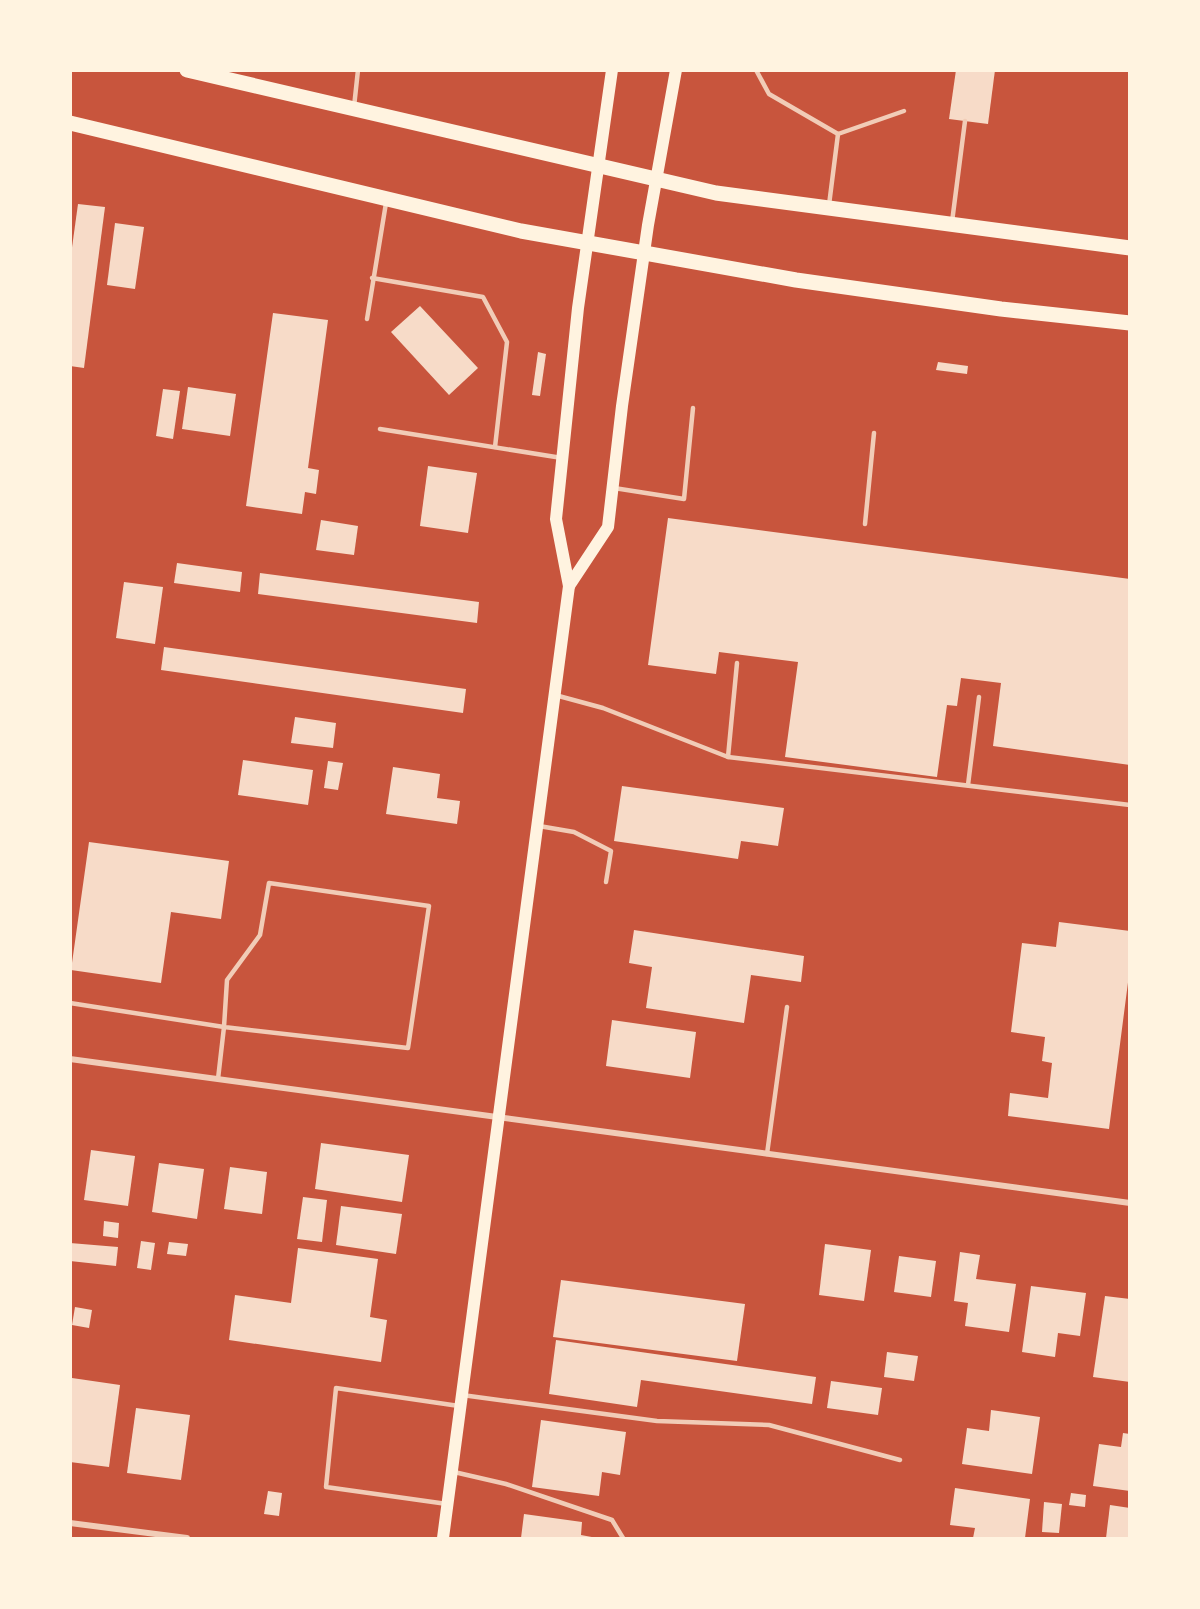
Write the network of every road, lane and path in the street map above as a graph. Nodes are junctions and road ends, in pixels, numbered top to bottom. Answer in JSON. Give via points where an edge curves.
{"nodes":[{"id":1,"x":187,"y":70,"type":"edge"},
{"id":2,"x":358,"y":70,"type":"edge"},
{"id":3,"x":612,"y":70,"type":"edge"},
{"id":4,"x":676,"y":70,"type":"edge"},
{"id":5,"x":756,"y":70,"type":"edge"},
{"id":6,"x":354,"y":110,"type":"junction"},
{"id":7,"x":904,"y":111,"type":"dead end"},
{"id":8,"x":964,"y":121,"type":"dead end"},
{"id":9,"x":70,"y":123,"type":"edge"},
{"id":10,"x":838,"y":134,"type":"junction"},
{"id":11,"x":597,"y":166,"type":"junction"},
{"id":12,"x":656,"y":180,"type":"junction"},
{"id":13,"x":387,"y":200,"type":"junction"},
{"id":14,"x":829,"y":208,"type":"junction"},
{"id":15,"x":952,"y":225,"type":"junction"},
{"id":16,"x":587,"y":242,"type":"junction"},
{"id":17,"x":1130,"y":248,"type":"edge"},
{"id":18,"x":644,"y":252,"type":"junction"},
{"id":19,"x":372,"y":278,"type":"junction"},
{"id":20,"x":367,"y":319,"type":"dead end"},
{"id":21,"x":1130,"y":323,"type":"edge"},
{"id":22,"x":693,"y":408,"type":"dead end"},
{"id":23,"x":380,"y":429,"type":"dead end"},
{"id":24,"x":874,"y":433,"type":"dead end"},
{"id":25,"x":495,"y":447,"type":"junction"},
{"id":26,"x":562,"y":458,"type":"junction"},
{"id":27,"x":612,"y":488,"type":"junction"},
{"id":28,"x":865,"y":524,"type":"dead end"},
{"id":29,"x":569,"y":586,"type":"junction"},
{"id":30,"x":737,"y":663,"type":"dead end"},
{"id":31,"x":555,"y":695,"type":"junction"},
{"id":32,"x":979,"y":697,"type":"dead end"},
{"id":33,"x":728,"y":757,"type":"junction"},
{"id":34,"x":968,"y":785,"type":"junction"},
{"id":35,"x":1130,"y":805,"type":"edge"},
{"id":36,"x":538,"y":826,"type":"junction"},
{"id":37,"x":606,"y":882,"type":"dead end"},
{"id":38,"x":70,"y":1003,"type":"edge"},
{"id":39,"x":787,"y":1007,"type":"dead end"},
{"id":40,"x":224,"y":1027,"type":"junction"},
{"id":41,"x":70,"y":1059,"type":"edge"},
{"id":42,"x":218,"y":1079,"type":"junction"},
{"id":43,"x":500,"y":1118,"type":"junction"},
{"id":44,"x":767,"y":1154,"type":"junction"},
{"id":45,"x":1130,"y":1203,"type":"edge"},
{"id":46,"x":461,"y":1401,"type":"junction"},
{"id":47,"x":900,"y":1460,"type":"dead end"},
{"id":48,"x":452,"y":1472,"type":"junction"},
{"id":49,"x":447,"y":1504,"type":"junction"},
{"id":50,"x":70,"y":1523,"type":"edge"},
{"id":51,"x":187,"y":1539,"type":"edge"},
{"id":52,"x":443,"y":1539,"type":"edge"},
{"id":53,"x":623,"y":1539,"type":"edge"}],
"edges":[{"from":1,"to":6,"type":"main road"},
{"from":2,"to":6,"type":"lane"},
{"from":3,"to":11,"type":"main road"},
{"from":4,"to":12,"type":"main road"},
{"from":5,"to":10,"type":"lane","via":[[769,94]]},
{"from":6,"to":11,"type":"main road"},
{"from":7,"to":10,"type":"lane"},
{"from":8,"to":15,"type":"lane"},
{"from":9,"to":13,"type":"main road"},
{"from":10,"to":14,"type":"lane"},
{"from":11,"to":12,"type":"main road"},
{"from":11,"to":16,"type":"main road"},
{"from":12,"to":14,"type":"main road","via":[[716,193]]},
{"from":12,"to":18,"type":"main road"},
{"from":13,"to":16,"type":"main road"},
{"from":13,"to":19,"type":"lane"},
{"from":14,"to":15,"type":"main road"},
{"from":15,"to":17,"type":"main road"},
{"from":16,"to":18,"type":"main road"},
{"from":16,"to":26,"type":"main road"},
{"from":18,"to":21,"type":"main road","via":[[796,280]]},
{"from":18,"to":27,"type":"main road"},
{"from":19,"to":20,"type":"lane"},
{"from":19,"to":25,"type":"lane","via":[[483,297],[507,342]]},
{"from":22,"to":27,"type":"lane","via":[[684,499]]},
{"from":23,"to":25,"type":"lane"},
{"from":24,"to":28,"type":"lane"},
{"from":25,"to":26,"type":"lane"},
{"from":26,"to":29,"type":"main road","via":[[556,519]]},
{"from":27,"to":29,"type":"main road","via":[[608,527]]},
{"from":29,"to":31,"type":"main road"},
{"from":30,"to":33,"type":"lane"},
{"from":31,"to":33,"type":"lane","via":[[603,708]]},
{"from":31,"to":36,"type":"main road"},
{"from":32,"to":34,"type":"lane"},
{"from":33,"to":34,"type":"lane"},
{"from":34,"to":35,"type":"lane"},
{"from":36,"to":37,"type":"lane","via":[[574,832],[611,851]]},
{"from":36,"to":43,"type":"main road"},
{"from":38,"to":40,"type":"lane"},
{"from":39,"to":44,"type":"lane"},
{"from":40,"to":40,"type":"lane","via":[[408,1048],[429,906],[269,883],[260,935],[227,980]]},
{"from":40,"to":42,"type":"lane"},
{"from":41,"to":42,"type":"street"},
{"from":42,"to":43,"type":"street"},
{"from":43,"to":44,"type":"street"},
{"from":43,"to":46,"type":"main road"},
{"from":44,"to":45,"type":"street"},
{"from":46,"to":47,"type":"lane","via":[[657,1421],[769,1425]]},
{"from":46,"to":48,"type":"main road"},
{"from":46,"to":49,"type":"lane","via":[[336,1388],[326,1487]]},
{"from":48,"to":49,"type":"main road"},
{"from":48,"to":53,"type":"lane","via":[[506,1484],[612,1520]]},
{"from":49,"to":52,"type":"main road"},
{"from":50,"to":51,"type":"street"}]}
